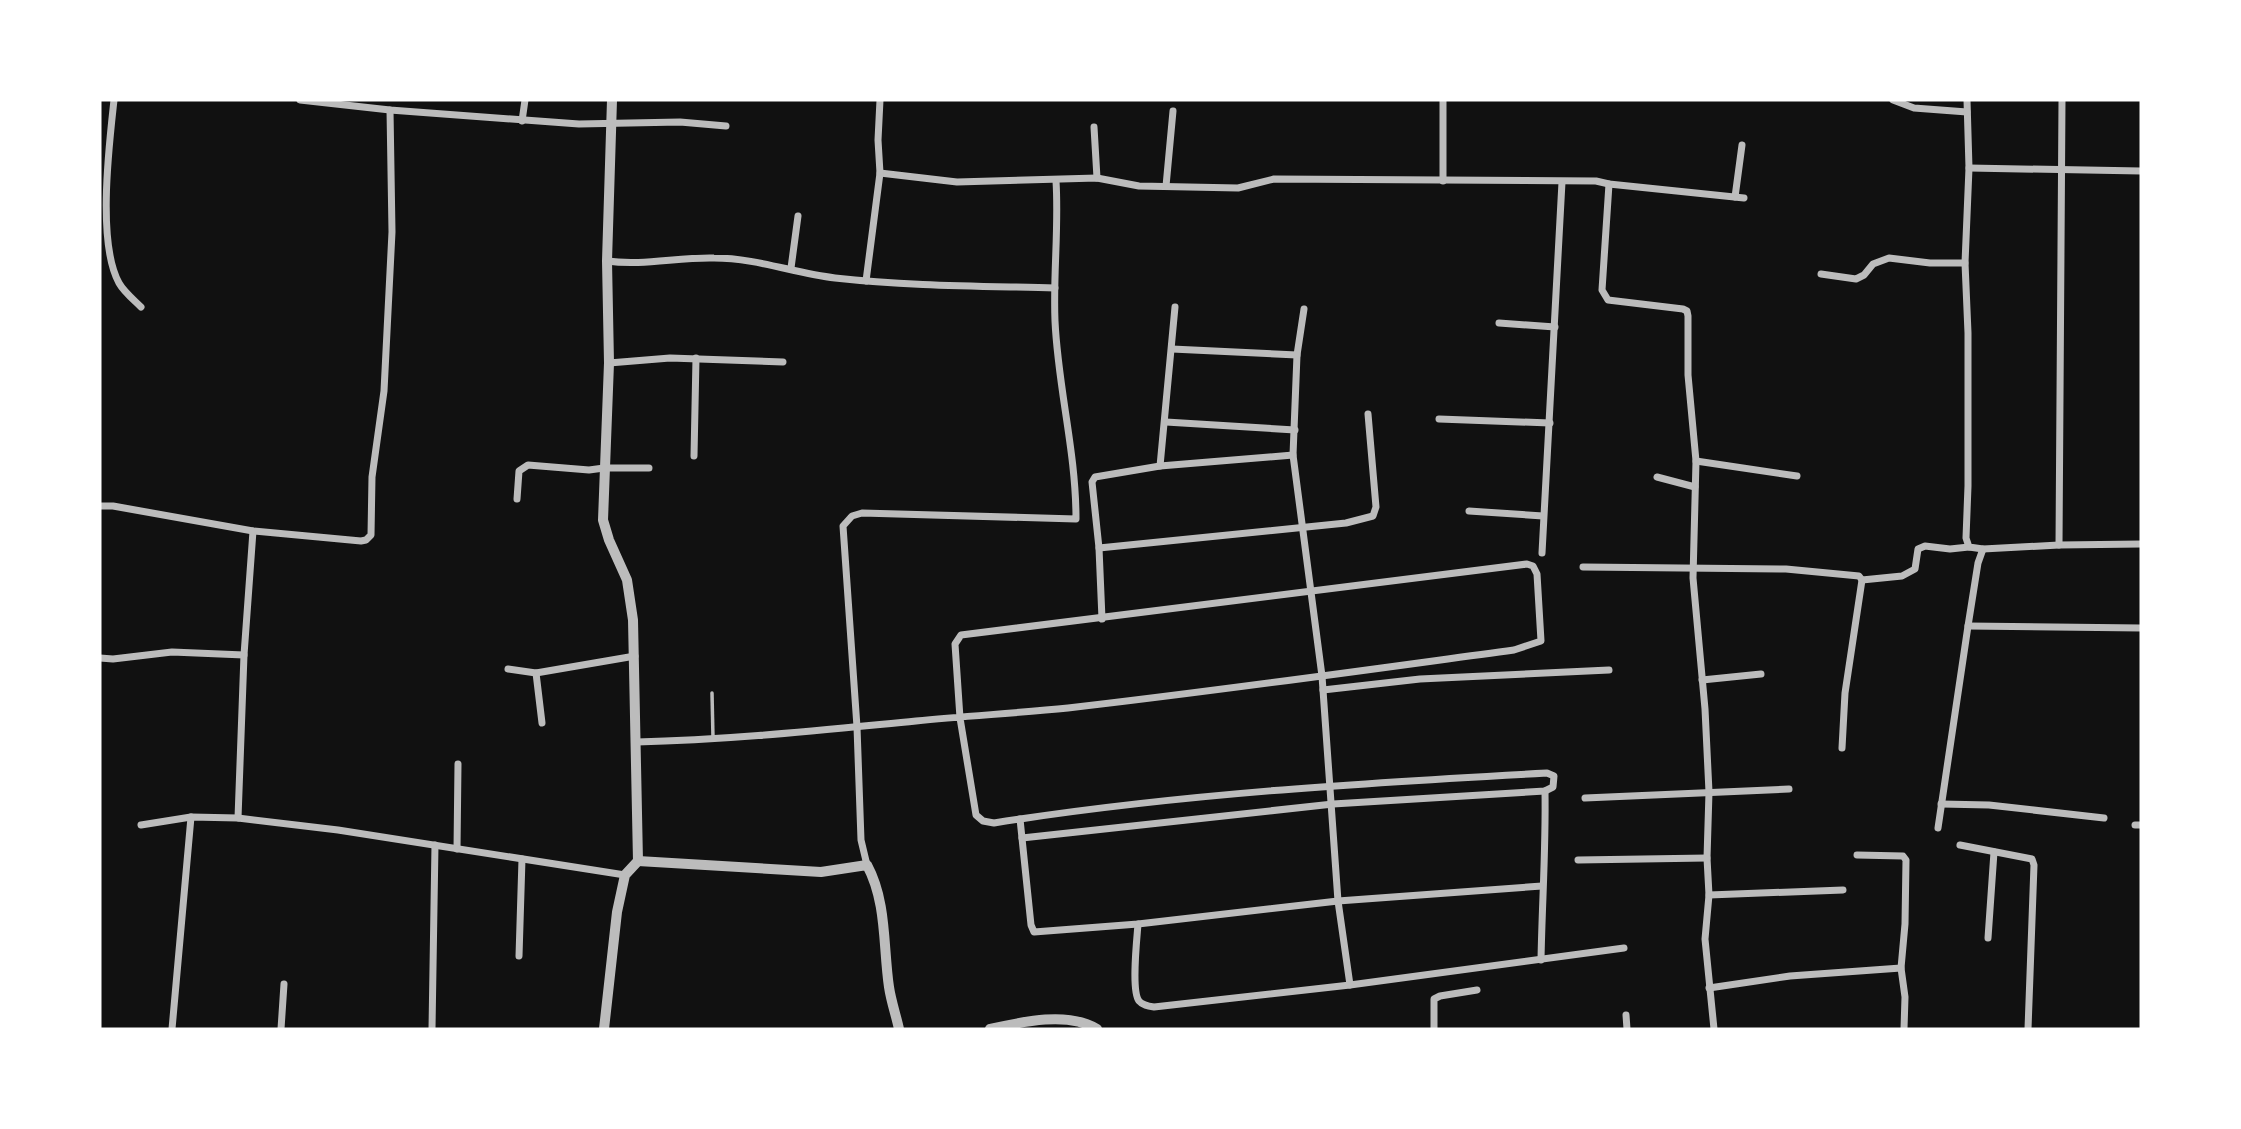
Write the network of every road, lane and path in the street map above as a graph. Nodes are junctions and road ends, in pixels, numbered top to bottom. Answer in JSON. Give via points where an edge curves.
{"nodes":[{"id":1,"x":114,"y":100,"type":"edge"},
{"id":2,"x":300,"y":100,"type":"edge"},
{"id":3,"x":526,"y":100,"type":"edge"},
{"id":4,"x":612,"y":100,"type":"edge"},
{"id":5,"x":880,"y":100,"type":"edge"},
{"id":6,"x":1443,"y":100,"type":"edge"},
{"id":7,"x":1892,"y":100,"type":"edge"},
{"id":8,"x":1967,"y":100,"type":"edge"},
{"id":9,"x":2062,"y":100,"type":"edge"},
{"id":10,"x":390,"y":110,"type":"junction"},
{"id":11,"x":1173,"y":111,"type":"dead end"},
{"id":12,"x":1967,"y":112,"type":"junction"},
{"id":13,"x":522,"y":121,"type":"junction"},
{"id":14,"x":611,"y":125,"type":"junction"},
{"id":15,"x":726,"y":126,"type":"dead end"},
{"id":16,"x":1094,"y":127,"type":"dead end"},
{"id":17,"x":1742,"y":145,"type":"dead end"},
{"id":18,"x":1969,"y":168,"type":"junction"},
{"id":19,"x":2062,"y":169,"type":"junction"},
{"id":20,"x":2141,"y":171,"type":"edge"},
{"id":21,"x":880,"y":173,"type":"junction"},
{"id":22,"x":1097,"y":178,"type":"junction"},
{"id":23,"x":1056,"y":181,"type":"junction"},
{"id":24,"x":1443,"y":181,"type":"junction"},
{"id":25,"x":1562,"y":182,"type":"junction"},
{"id":26,"x":1609,"y":184,"type":"junction"},
{"id":27,"x":1166,"y":186,"type":"junction"},
{"id":28,"x":1735,"y":197,"type":"junction"},
{"id":29,"x":1744,"y":198,"type":"dead end"},
{"id":30,"x":798,"y":216,"type":"dead end"},
{"id":31,"x":607,"y":261,"type":"junction"},
{"id":32,"x":1965,"y":263,"type":"junction"},
{"id":33,"x":791,"y":268,"type":"junction"},
{"id":34,"x":1821,"y":274,"type":"dead end"},
{"id":35,"x":866,"y":281,"type":"junction"},
{"id":36,"x":1055,"y":288,"type":"junction"},
{"id":37,"x":141,"y":307,"type":"dead end"},
{"id":38,"x":1175,"y":307,"type":"dead end"},
{"id":39,"x":1304,"y":309,"type":"dead end"},
{"id":40,"x":1499,"y":323,"type":"dead end"},
{"id":41,"x":1555,"y":327,"type":"junction"},
{"id":42,"x":1172,"y":349,"type":"junction"},
{"id":43,"x":1297,"y":355,"type":"junction"},
{"id":44,"x":696,"y":358,"type":"junction"},
{"id":45,"x":783,"y":362,"type":"dead end"},
{"id":46,"x":609,"y":363,"type":"junction"},
{"id":47,"x":1368,"y":414,"type":"dead end"},
{"id":48,"x":1438,"y":419,"type":"dead end"},
{"id":49,"x":1166,"y":422,"type":"junction"},
{"id":50,"x":1550,"y":423,"type":"junction"},
{"id":51,"x":1295,"y":430,"type":"junction"},
{"id":52,"x":1293,"y":455,"type":"junction"},
{"id":53,"x":694,"y":456,"type":"dead end"},
{"id":54,"x":1696,"y":461,"type":"junction"},
{"id":55,"x":1160,"y":466,"type":"junction"},
{"id":56,"x":604,"y":468,"type":"junction"},
{"id":57,"x":649,"y":468,"type":"dead end"},
{"id":58,"x":1797,"y":475,"type":"dead end"},
{"id":59,"x":1657,"y":477,"type":"dead end"},
{"id":60,"x":1695,"y":487,"type":"junction"},
{"id":61,"x":517,"y":499,"type":"dead end"},
{"id":62,"x":100,"y":506,"type":"edge"},
{"id":63,"x":1469,"y":510,"type":"dead end"},
{"id":64,"x":1543,"y":516,"type":"junction"},
{"id":65,"x":1302,"y":527,"type":"junction"},
{"id":66,"x":253,"y":531,"type":"junction"},
{"id":67,"x":2141,"y":544,"type":"edge"},
{"id":68,"x":2059,"y":545,"type":"junction"},
{"id":69,"x":1969,"y":547,"type":"junction"},
{"id":70,"x":1099,"y":548,"type":"junction"},
{"id":71,"x":1983,"y":550,"type":"junction"},
{"id":72,"x":1542,"y":553,"type":"dead end"},
{"id":73,"x":1693,"y":566,"type":"junction"},
{"id":74,"x":1583,"y":567,"type":"dead end"},
{"id":75,"x":1862,"y":580,"type":"junction"},
{"id":76,"x":1312,"y":592,"type":"junction"},
{"id":77,"x":1102,"y":619,"type":"junction"},
{"id":78,"x":1968,"y":626,"type":"junction"},
{"id":79,"x":2141,"y":628,"type":"edge"},
{"id":80,"x":243,"y":655,"type":"junction"},
{"id":81,"x":635,"y":656,"type":"junction"},
{"id":82,"x":100,"y":658,"type":"edge"},
{"id":83,"x":508,"y":669,"type":"dead end"},
{"id":84,"x":1609,"y":670,"type":"dead end"},
{"id":85,"x":536,"y":673,"type":"junction"},
{"id":86,"x":1761,"y":674,"type":"dead end"},
{"id":87,"x":1322,"y":676,"type":"junction"},
{"id":88,"x":1702,"y":680,"type":"junction"},
{"id":89,"x":1323,"y":690,"type":"junction"},
{"id":90,"x":712,"y":693,"type":"dead end"},
{"id":91,"x":960,"y":718,"type":"junction"},
{"id":92,"x":542,"y":723,"type":"dead end"},
{"id":93,"x":857,"y":727,"type":"junction"},
{"id":94,"x":713,"y":740,"type":"junction"},
{"id":95,"x":636,"y":742,"type":"junction"},
{"id":96,"x":1842,"y":748,"type":"dead end"},
{"id":97,"x":458,"y":764,"type":"dead end"},
{"id":98,"x":1330,"y":785,"type":"junction"},
{"id":99,"x":1789,"y":789,"type":"dead end"},
{"id":100,"x":1545,"y":791,"type":"junction"},
{"id":101,"x":1709,"y":792,"type":"junction"},
{"id":102,"x":1585,"y":798,"type":"dead end"},
{"id":103,"x":1333,"y":804,"type":"junction"},
{"id":104,"x":1941,"y":804,"type":"junction"},
{"id":105,"x":191,"y":817,"type":"junction"},
{"id":106,"x":238,"y":818,"type":"junction"},
{"id":107,"x":2104,"y":818,"type":"dead end"},
{"id":108,"x":1020,"y":819,"type":"junction"},
{"id":109,"x":1939,"y":824,"type":"dead end"},
{"id":110,"x":141,"y":825,"type":"dead end"},
{"id":111,"x":1022,"y":838,"type":"junction"},
{"id":112,"x":435,"y":845,"type":"junction"},
{"id":113,"x":1960,"y":845,"type":"dead end"},
{"id":114,"x":457,"y":849,"type":"junction"},
{"id":115,"x":1994,"y":852,"type":"junction"},
{"id":116,"x":1857,"y":855,"type":"dead end"},
{"id":117,"x":1707,"y":858,"type":"junction"},
{"id":118,"x":522,"y":859,"type":"junction"},
{"id":119,"x":1578,"y":860,"type":"dead end"},
{"id":120,"x":638,"y":861,"type":"junction"},
{"id":121,"x":867,"y":865,"type":"junction"},
{"id":122,"x":625,"y":875,"type":"junction"},
{"id":123,"x":1542,"y":886,"type":"junction"},
{"id":124,"x":1843,"y":890,"type":"dead end"},
{"id":125,"x":1709,"y":895,"type":"junction"},
{"id":126,"x":1338,"y":901,"type":"junction"},
{"id":127,"x":1138,"y":924,"type":"junction"},
{"id":128,"x":1987,"y":938,"type":"dead end"},
{"id":129,"x":1624,"y":948,"type":"dead end"},
{"id":130,"x":519,"y":957,"type":"dead end"},
{"id":131,"x":1541,"y":960,"type":"junction"},
{"id":132,"x":1901,"y":968,"type":"junction"},
{"id":133,"x":284,"y":984,"type":"dead end"},
{"id":134,"x":1350,"y":985,"type":"junction"},
{"id":135,"x":1709,"y":988,"type":"junction"},
{"id":136,"x":1477,"y":990,"type":"dead end"},
{"id":137,"x":1626,"y":1015,"type":"dead end"},
{"id":138,"x":172,"y":1029,"type":"edge"},
{"id":139,"x":281,"y":1029,"type":"edge"},
{"id":140,"x":432,"y":1029,"type":"edge"},
{"id":141,"x":604,"y":1029,"type":"edge"},
{"id":142,"x":899,"y":1029,"type":"edge"},
{"id":143,"x":990,"y":1029,"type":"edge"},
{"id":144,"x":1097,"y":1029,"type":"edge"},
{"id":145,"x":1434,"y":1029,"type":"edge"},
{"id":146,"x":1627,"y":1029,"type":"edge"},
{"id":147,"x":1714,"y":1029,"type":"edge"},
{"id":148,"x":1905,"y":1029,"type":"edge"},
{"id":149,"x":2028,"y":1029,"type":"edge"}],
"edges":[{"from":1,"to":37,"type":"street","via":[[107,210],[110,257],[120,284]]},
{"from":2,"to":10,"type":"street"},
{"from":3,"to":13,"type":"street"},
{"from":4,"to":14,"type":"street"},
{"from":5,"to":21,"type":"street"},
{"from":6,"to":24,"type":"street"},
{"from":7,"to":12,"type":"street","via":[[1914,108]]},
{"from":8,"to":12,"type":"street"},
{"from":9,"to":19,"type":"street"},
{"from":10,"to":13,"type":"street"},
{"from":10,"to":66,"type":"street","via":[[392,232],[371,535],[361,541]]},
{"from":11,"to":27,"type":"street"},
{"from":12,"to":18,"type":"street"},
{"from":13,"to":14,"type":"street"},
{"from":14,"to":15,"type":"street","via":[[680,122]]},
{"from":14,"to":31,"type":"street"},
{"from":16,"to":22,"type":"street"},
{"from":17,"to":28,"type":"street"},
{"from":18,"to":19,"type":"street"},
{"from":18,"to":32,"type":"street"},
{"from":19,"to":20,"type":"street"},
{"from":19,"to":68,"type":"street"},
{"from":21,"to":23,"type":"street","via":[[957,182]]},
{"from":21,"to":35,"type":"street"},
{"from":22,"to":23,"type":"street"},
{"from":22,"to":27,"type":"street"},
{"from":23,"to":36,"type":"street"},
{"from":24,"to":25,"type":"street"},
{"from":24,"to":27,"type":"street","via":[[1274,179],[1238,188]]},
{"from":25,"to":26,"type":"street"},
{"from":25,"to":41,"type":"street"},
{"from":26,"to":28,"type":"street"},
{"from":26,"to":54,"type":"street","via":[[1602,290],[1608,300],[1687,311]]},
{"from":28,"to":29,"type":"street"},
{"from":30,"to":33,"type":"street"},
{"from":31,"to":33,"type":"street","via":[[714,258]]},
{"from":31,"to":46,"type":"street"},
{"from":32,"to":34,"type":"street","via":[[1889,258],[1856,279]]},
{"from":32,"to":69,"type":"street"},
{"from":33,"to":35,"type":"street"},
{"from":35,"to":36,"type":"street"},
{"from":36,"to":93,"type":"street","via":[[1076,519],[862,513],[846,520]]},
{"from":38,"to":42,"type":"street"},
{"from":39,"to":43,"type":"street"},
{"from":40,"to":41,"type":"street"},
{"from":41,"to":50,"type":"street"},
{"from":42,"to":43,"type":"street"},
{"from":42,"to":49,"type":"street"},
{"from":43,"to":51,"type":"street"},
{"from":44,"to":45,"type":"street"},
{"from":44,"to":46,"type":"street"},
{"from":44,"to":53,"type":"street"},
{"from":46,"to":56,"type":"street"},
{"from":47,"to":65,"type":"street","via":[[1375,513],[1363,520]]},
{"from":48,"to":50,"type":"street"},
{"from":49,"to":51,"type":"street"},
{"from":49,"to":55,"type":"street"},
{"from":50,"to":64,"type":"street"},
{"from":51,"to":52,"type":"street"},
{"from":52,"to":55,"type":"street"},
{"from":52,"to":65,"type":"street"},
{"from":54,"to":58,"type":"street"},
{"from":54,"to":60,"type":"street"},
{"from":55,"to":70,"type":"street","via":[[1094,477]]},
{"from":56,"to":57,"type":"street"},
{"from":56,"to":61,"type":"street","via":[[528,465],[519,471]]},
{"from":56,"to":81,"type":"street","via":[[603,520],[627,580]]},
{"from":59,"to":60,"type":"street"},
{"from":60,"to":73,"type":"street"},
{"from":62,"to":66,"type":"street"},
{"from":63,"to":64,"type":"street"},
{"from":64,"to":72,"type":"street"},
{"from":65,"to":70,"type":"street"},
{"from":65,"to":76,"type":"street"},
{"from":66,"to":80,"type":"street"},
{"from":67,"to":68,"type":"street"},
{"from":68,"to":71,"type":"street"},
{"from":69,"to":71,"type":"street"},
{"from":69,"to":75,"type":"street","via":[[1925,546],[1919,549],[1915,569],[1894,577]]},
{"from":70,"to":77,"type":"street"},
{"from":71,"to":78,"type":"street"},
{"from":73,"to":74,"type":"street"},
{"from":73,"to":75,"type":"street","via":[[1855,574]]},
{"from":73,"to":88,"type":"street"},
{"from":75,"to":96,"type":"street","via":[[1845,693]]},
{"from":76,"to":77,"type":"street"},
{"from":76,"to":87,"type":"street"},
{"from":76,"to":87,"type":"street","via":[[1527,564],[1537,574],[1542,635],[1535,644]]},
{"from":77,"to":91,"type":"street","via":[[961,635],[955,644]]},
{"from":78,"to":79,"type":"street"},
{"from":78,"to":104,"type":"street"},
{"from":80,"to":82,"type":"street","via":[[172,652]]},
{"from":80,"to":106,"type":"street"},
{"from":81,"to":85,"type":"street"},
{"from":81,"to":95,"type":"street"},
{"from":83,"to":85,"type":"street"},
{"from":84,"to":89,"type":"street","via":[[1420,679]]},
{"from":85,"to":92,"type":"street"},
{"from":86,"to":88,"type":"street"},
{"from":87,"to":89,"type":"street"},
{"from":87,"to":91,"type":"street"},
{"from":88,"to":101,"type":"street"},
{"from":89,"to":98,"type":"street"},
{"from":90,"to":94,"type":"lane"},
{"from":91,"to":93,"type":"street"},
{"from":91,"to":108,"type":"street","via":[[976,815],[994,823]]},
{"from":93,"to":94,"type":"street"},
{"from":93,"to":121,"type":"street","via":[[860,840]]},
{"from":94,"to":95,"type":"street"},
{"from":95,"to":120,"type":"street"},
{"from":97,"to":114,"type":"street"},
{"from":98,"to":100,"type":"street","via":[[1551,773],[1553,787]]},
{"from":98,"to":103,"type":"street"},
{"from":98,"to":108,"type":"street"},
{"from":99,"to":101,"type":"street"},
{"from":100,"to":103,"type":"street"},
{"from":100,"to":123,"type":"street"},
{"from":101,"to":102,"type":"street"},
{"from":101,"to":117,"type":"street"},
{"from":103,"to":111,"type":"street"},
{"from":103,"to":126,"type":"street"},
{"from":104,"to":107,"type":"street"},
{"from":104,"to":109,"type":"street"},
{"from":105,"to":106,"type":"street"},
{"from":105,"to":110,"type":"street"},
{"from":105,"to":138,"type":"street"},
{"from":106,"to":112,"type":"street"},
{"from":108,"to":111,"type":"street"},
{"from":111,"to":127,"type":"street","via":[[1034,932]]},
{"from":112,"to":114,"type":"street"},
{"from":112,"to":140,"type":"street"},
{"from":113,"to":115,"type":"street"},
{"from":114,"to":118,"type":"street"},
{"from":115,"to":128,"type":"street"},
{"from":115,"to":149,"type":"street","via":[[2026,857],[2034,865]]},
{"from":116,"to":132,"type":"street","via":[[1896,854],[1906,860]]},
{"from":117,"to":119,"type":"street"},
{"from":117,"to":125,"type":"street"},
{"from":118,"to":122,"type":"street"},
{"from":118,"to":130,"type":"street"},
{"from":120,"to":121,"type":"street","via":[[821,872]]},
{"from":120,"to":122,"type":"street"},
{"from":121,"to":142,"type":"street","via":[[876,883]]},
{"from":122,"to":141,"type":"street"},
{"from":123,"to":126,"type":"street"},
{"from":123,"to":131,"type":"street"},
{"from":124,"to":125,"type":"street"},
{"from":125,"to":135,"type":"street","via":[[1705,939]]},
{"from":126,"to":127,"type":"street"},
{"from":126,"to":134,"type":"street"},
{"from":127,"to":134,"type":"street","via":[[1137,998],[1147,1006]]},
{"from":129,"to":131,"type":"street"},
{"from":131,"to":134,"type":"street"},
{"from":132,"to":135,"type":"street","via":[[1790,976]]},
{"from":132,"to":148,"type":"street"},
{"from":133,"to":139,"type":"street"},
{"from":135,"to":147,"type":"street"},
{"from":136,"to":145,"type":"street","via":[[1434,999]]},
{"from":137,"to":146,"type":"street"},
{"from":143,"to":144,"type":"street","via":[[1055,1020],[1077,1021]]}]}
